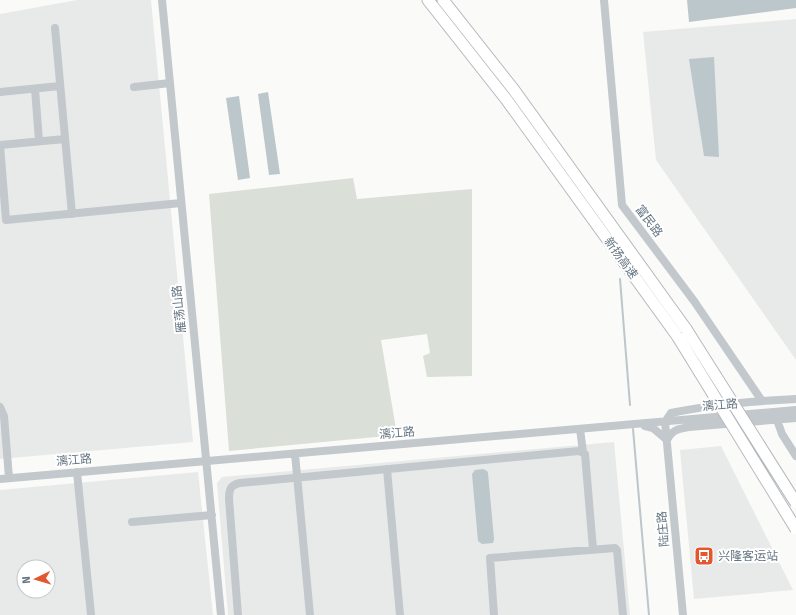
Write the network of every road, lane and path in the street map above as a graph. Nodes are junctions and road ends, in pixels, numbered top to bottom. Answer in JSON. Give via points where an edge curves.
{"nodes":[{"id":1,"x":162,"y":0,"type":"edge"},
{"id":2,"x":428,"y":0,"type":"edge"},
{"id":3,"x":443,"y":0,"type":"edge"},
{"id":4,"x":604,"y":0,"type":"edge"},
{"id":5,"x":55,"y":28,"type":"dead end"},
{"id":6,"x":170,"y":84,"type":"junction"},
{"id":7,"x":60,"y":86,"type":"junction"},
{"id":8,"x":134,"y":87,"type":"dead end"},
{"id":9,"x":35,"y":89,"type":"junction"},
{"id":10,"x":0,"y":92,"type":"edge"},
{"id":11,"x":65,"y":139,"type":"junction"},
{"id":12,"x":38,"y":141,"type":"junction"},
{"id":13,"x":181,"y":203,"type":"junction"},
{"id":14,"x":72,"y":214,"type":"junction"},
{"id":15,"x":796,"y":399,"type":"edge"},
{"id":16,"x":762,"y":401,"type":"junction"},
{"id":17,"x":0,"y":407,"type":"edge"},
{"id":18,"x":796,"y":410,"type":"edge"},
{"id":19,"x":796,"y":418,"type":"edge"},
{"id":20,"x":777,"y":420,"type":"junction"},
{"id":21,"x":666,"y":422,"type":"junction"},
{"id":22,"x":639,"y":424,"type":"junction"},
{"id":23,"x":580,"y":429,"type":"junction"},
{"id":24,"x":667,"y":440,"type":"junction"},
{"id":25,"x":582,"y":452,"type":"junction"},
{"id":26,"x":295,"y":454,"type":"junction"},
{"id":27,"x":796,"y":456,"type":"edge"},
{"id":28,"x":207,"y":461,"type":"junction"},
{"id":29,"x":387,"y":469,"type":"junction"},
{"id":30,"x":77,"y":472,"type":"junction"},
{"id":31,"x":9,"y":478,"type":"junction"},
{"id":32,"x":298,"y":478,"type":"junction"},
{"id":33,"x":0,"y":479,"type":"edge"},
{"id":34,"x":796,"y":502,"type":"edge"},
{"id":35,"x":212,"y":515,"type":"junction"},
{"id":36,"x":132,"y":522,"type":"dead end"},
{"id":37,"x":796,"y":530,"type":"edge"},
{"id":38,"x":593,"y":549,"type":"junction"},
{"id":39,"x":91,"y":615,"type":"edge"},
{"id":40,"x":221,"y":615,"type":"edge"},
{"id":41,"x":238,"y":615,"type":"edge"},
{"id":42,"x":310,"y":615,"type":"edge"},
{"id":43,"x":400,"y":615,"type":"edge"},
{"id":44,"x":494,"y":615,"type":"edge"},
{"id":45,"x":623,"y":615,"type":"edge"},
{"id":46,"x":683,"y":615,"type":"edge"}],
"edges":[{"from":1,"to":6,"type":"street","name":"雁荡山路"},
{"from":2,"to":37,"type":"highway","name":"新扬高速","bridge":true,"via":[[506,99],[678,337]]},
{"from":3,"to":34,"type":"highway","name":"新扬高速","bridge":true,"via":[[514,90],[686,329]]},
{"from":4,"to":16,"type":"street","name":"富民路","via":[[622,205],[694,301]]},
{"from":5,"to":7,"type":"street"},
{"from":6,"to":8,"type":"street"},
{"from":6,"to":13,"type":"street","name":"雁荡山路"},
{"from":7,"to":9,"type":"street"},
{"from":7,"to":11,"type":"street"},
{"from":9,"to":10,"type":"street"},
{"from":9,"to":12,"type":"street"},
{"from":11,"to":12,"type":"street"},
{"from":11,"to":14,"type":"street"},
{"from":12,"to":14,"type":"street","via":[[0,144],[6,220]]},
{"from":13,"to":14,"type":"street"},
{"from":13,"to":28,"type":"street","name":"雁荡山路"},
{"from":15,"to":16,"type":"street"},
{"from":16,"to":21,"type":"street","via":[[683,410],[671,413]]},
{"from":17,"to":31,"type":"street","via":[[4,416]]},
{"from":18,"to":21,"type":"street","name":"漓江路"},
{"from":19,"to":20,"type":"street"},
{"from":20,"to":24,"type":"street","via":[[689,427],[670,434]]},
{"from":20,"to":27,"type":"street","via":[[782,434]]},
{"from":21,"to":22,"type":"street","name":"漓江路"},
{"from":21,"to":24,"type":"street","name":"陆庄路"},
{"from":22,"to":23,"type":"street","name":"漓江路"},
{"from":22,"to":24,"type":"street","via":[[653,428]]},
{"from":23,"to":25,"type":"street"},
{"from":23,"to":26,"type":"street","name":"漓江路"},
{"from":24,"to":46,"type":"street","name":"陆庄路"},
{"from":25,"to":29,"type":"street"},
{"from":25,"to":38,"type":"street","via":[[585,454]]},
{"from":26,"to":28,"type":"street","name":"漓江路"},
{"from":26,"to":32,"type":"street"},
{"from":28,"to":30,"type":"street","name":"漓江路"},
{"from":28,"to":35,"type":"street","name":"雁荡山路"},
{"from":29,"to":32,"type":"street"},
{"from":29,"to":43,"type":"street"},
{"from":30,"to":31,"type":"street","name":"漓江路"},
{"from":30,"to":39,"type":"street"},
{"from":31,"to":33,"type":"street","name":"漓江路"},
{"from":32,"to":41,"type":"street","via":[[240,483],[232,486],[230,490]]},
{"from":32,"to":42,"type":"street"},
{"from":35,"to":36,"type":"street"},
{"from":35,"to":40,"type":"street","name":"雁荡山路"},
{"from":38,"to":44,"type":"street","via":[[490,558]]},
{"from":38,"to":45,"type":"street","via":[[617,550]]}]}
